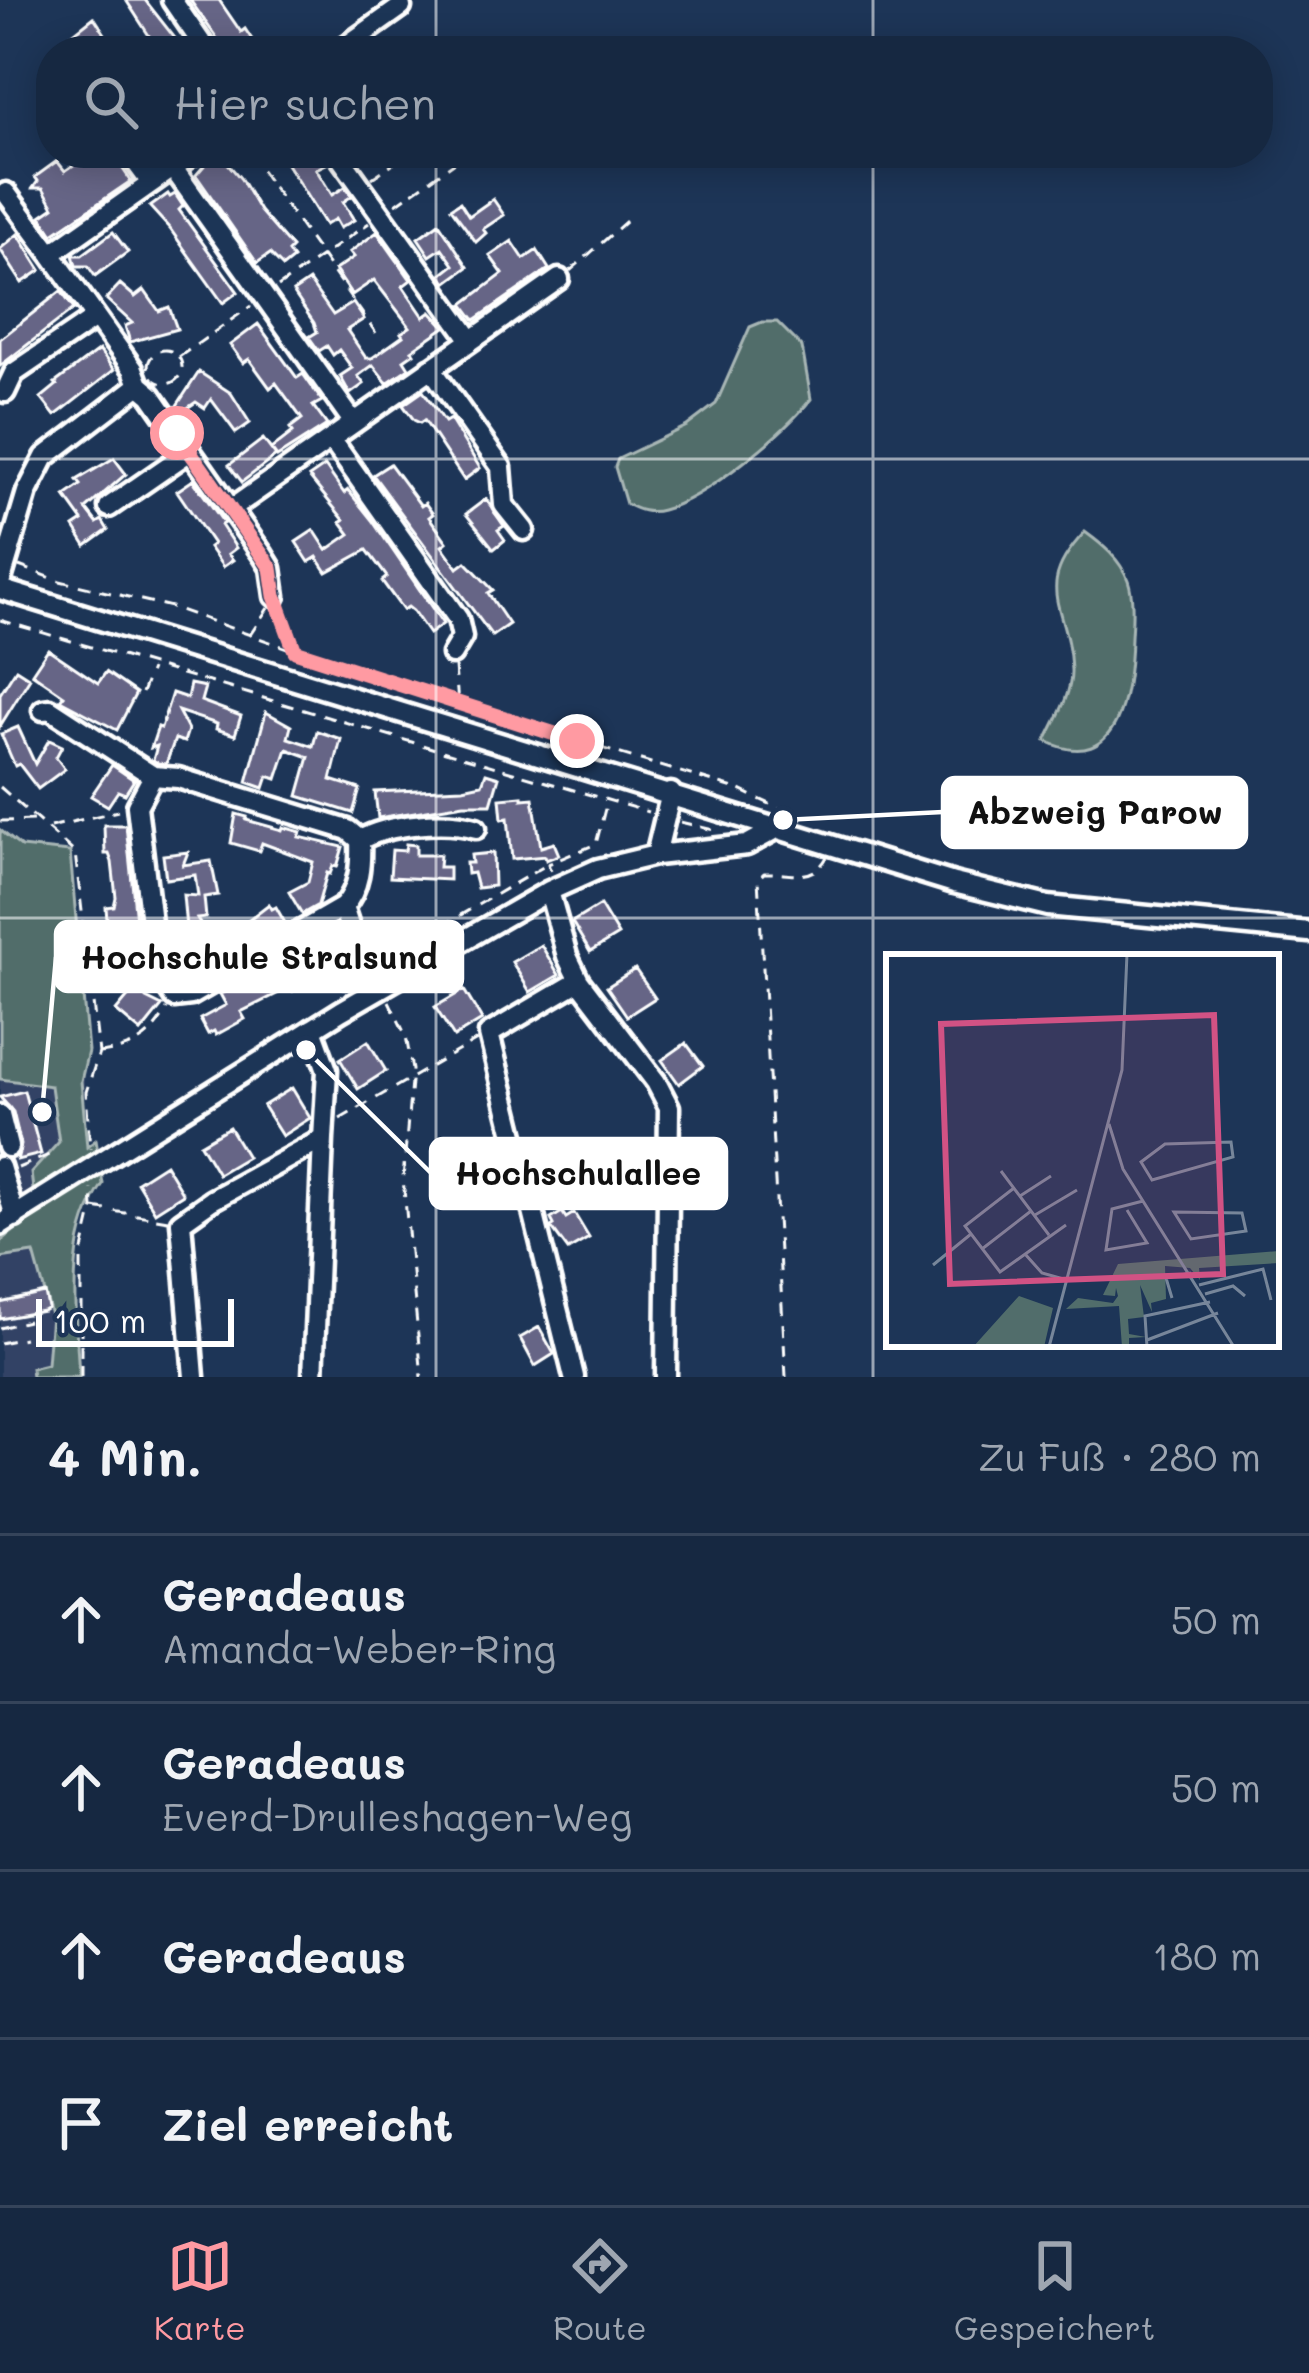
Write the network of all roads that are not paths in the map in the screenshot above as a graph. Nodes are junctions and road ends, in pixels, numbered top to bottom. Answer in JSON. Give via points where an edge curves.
{"nodes":[{"id":1,"x":172,"y":0,"type":"edge"},
{"id":2,"x":401,"y":7,"type":"dead end"},
{"id":3,"x":197,"y":36,"type":"edge"},
{"id":4,"x":360,"y":36,"type":"edge"},
{"id":5,"x":140,"y":168,"type":"edge"},
{"id":6,"x":172,"y":168,"type":"joint"},
{"id":7,"x":348,"y":168,"type":"edge"},
{"id":8,"x":151,"y":183,"type":"junction"},
{"id":9,"x":6,"y":193,"type":"dead end"},
{"id":10,"x":51,"y":254,"type":"junction"},
{"id":11,"x":559,"y":279,"type":"road end"},
{"id":12,"x":95,"y":318,"type":"junction"},
{"id":13,"x":471,"y":340,"type":"junction"},
{"id":14,"x":431,"y":368,"type":"junction"},
{"id":15,"x":140,"y":386,"type":"junction"},
{"id":16,"x":5,"y":392,"type":"dead end"},
{"id":17,"x":354,"y":423,"type":"junction"},
{"id":18,"x":332,"y":439,"type":"junction"},
{"id":19,"x":190,"y":451,"type":"junction"},
{"id":20,"x":109,"y":507,"type":"dead end"},
{"id":21,"x":231,"y":509,"type":"junction"},
{"id":22,"x":524,"y":530,"type":"dead end"},
{"id":23,"x":0,"y":586,"type":"edge"},
{"id":24,"x":275,"y":596,"type":"road end"},
{"id":25,"x":452,"y":654,"type":"road end"},
{"id":26,"x":43,"y":710,"type":"dead end"},
{"id":27,"x":153,"y":776,"type":"junction"},
{"id":28,"x":670,"y":793,"type":"junction"},
{"id":29,"x":476,"y":828,"type":"dead end"},
{"id":30,"x":778,"y":828,"type":"junction"},
{"id":31,"x":360,"y":840,"type":"junction"},
{"id":32,"x":656,"y":855,"type":"junction"},
{"id":33,"x":552,"y":889,"type":"junction"},
{"id":34,"x":343,"y":907,"type":"junction"},
{"id":35,"x":1309,"y":932,"type":"edge"},
{"id":36,"x":580,"y":981,"type":"junction"},
{"id":37,"x":384,"y":985,"type":"junction"},
{"id":38,"x":312,"y":1030,"type":"junction"},
{"id":39,"x":0,"y":1115,"type":"edge"},
{"id":40,"x":323,"y":1130,"type":"junction"},
{"id":41,"x":3,"y":1151,"type":"edge"},
{"id":42,"x":0,"y":1167,"type":"edge"},
{"id":43,"x":7,"y":1221,"type":"edge"},
{"id":44,"x":194,"y":1377,"type":"edge"},
{"id":45,"x":313,"y":1377,"type":"edge"},
{"id":46,"x":574,"y":1377,"type":"edge"},
{"id":47,"x":666,"y":1377,"type":"edge"}],
"edges":[{"from":1,"to":3,"type":"street"},
{"from":2,"to":4,"type":"street"},
{"from":5,"to":8,"type":"street"},
{"from":6,"to":8,"type":"street"},
{"from":6,"to":17,"type":"street"},
{"from":7,"to":13,"type":"street"},
{"from":8,"to":10,"type":"street"},
{"from":9,"to":10,"type":"street"},
{"from":10,"to":12,"type":"street"},
{"from":11,"to":13,"type":"street"},
{"from":12,"to":15,"type":"street"},
{"from":12,"to":16,"type":"street","via":[[14,373]]},
{"from":13,"to":14,"type":"street"},
{"from":14,"to":17,"type":"street"},
{"from":14,"to":22,"type":"street","via":[[502,467],[502,499]]},
{"from":15,"to":19,"type":"street"},
{"from":15,"to":23,"type":"street","via":[[52,450],[18,489]]},
{"from":17,"to":18,"type":"street"},
{"from":18,"to":21,"type":"street"},
{"from":18,"to":25,"type":"street","via":[[458,619],[462,637]]},
{"from":19,"to":20,"type":"street"},
{"from":19,"to":21,"type":"street"},
{"from":21,"to":24,"type":"street","via":[[271,568]]},
{"from":23,"to":28,"type":"street"},
{"from":26,"to":27,"type":"street"},
{"from":27,"to":31,"type":"street","via":[[291,812]]},
{"from":27,"to":34,"type":"street","via":[[137,806],[157,972],[174,997],[191,995]]},
{"from":28,"to":30,"type":"street"},
{"from":28,"to":32,"type":"street"},
{"from":29,"to":31,"type":"street","via":[[411,828]]},
{"from":30,"to":32,"type":"street","via":[[747,845]]},
{"from":30,"to":35,"type":"street","via":[[1048,906]]},
{"from":31,"to":34,"type":"street","via":[[358,879]]},
{"from":32,"to":33,"type":"street"},
{"from":33,"to":36,"type":"street"},
{"from":33,"to":37,"type":"street"},
{"from":34,"to":37,"type":"street"},
{"from":36,"to":46,"type":"street","via":[[489,1034]]},
{"from":36,"to":47,"type":"street","via":[[669,1107]]},
{"from":37,"to":38,"type":"street"},
{"from":38,"to":40,"type":"street","via":[[327,1070]]},
{"from":38,"to":43,"type":"street"},
{"from":39,"to":41,"type":"street"},
{"from":40,"to":44,"type":"street","via":[[182,1222]]},
{"from":40,"to":45,"type":"street"},
{"from":42,"to":43,"type":"street"}]}
